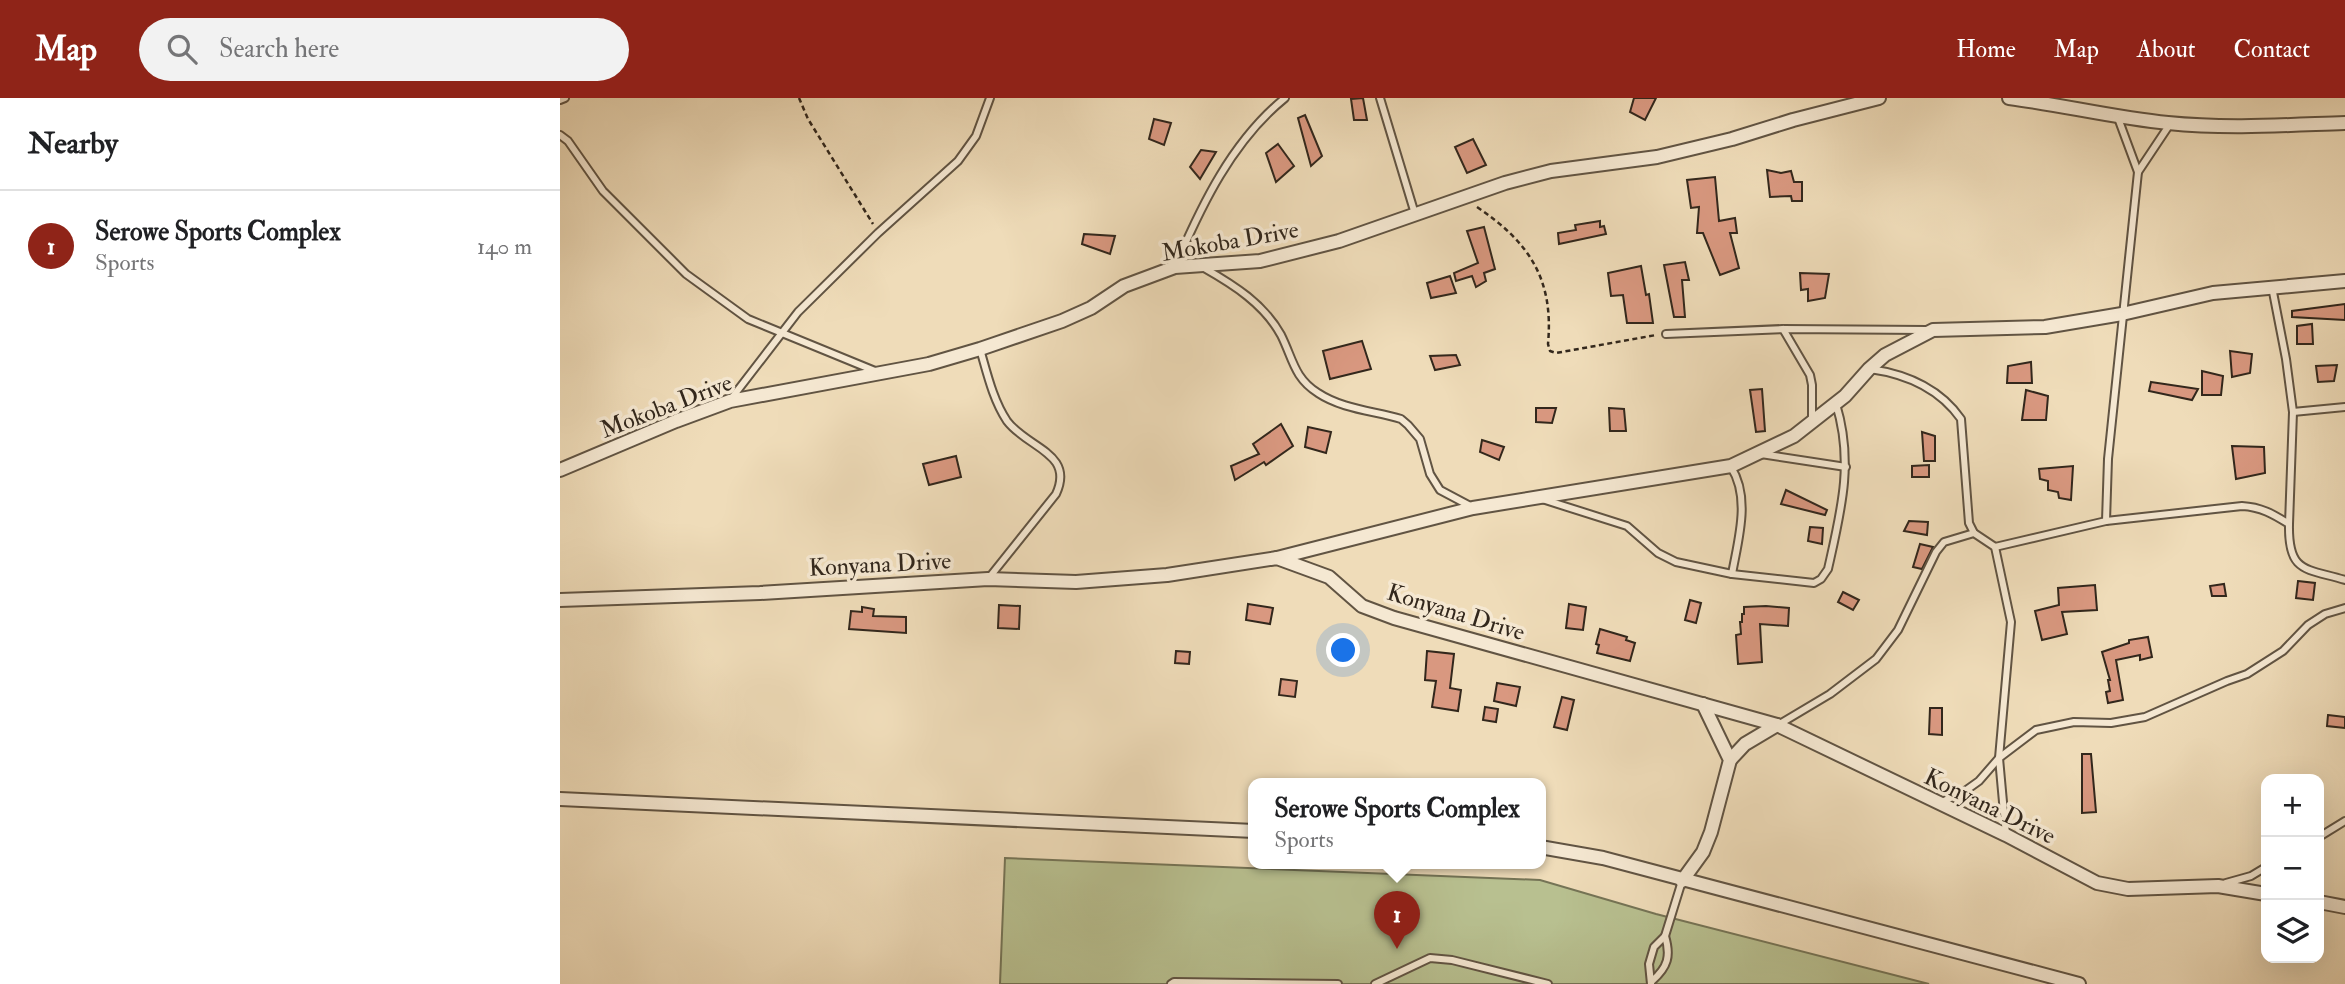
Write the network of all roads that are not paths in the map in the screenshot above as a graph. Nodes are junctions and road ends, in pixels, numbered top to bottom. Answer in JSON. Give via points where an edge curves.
{"nodes":[{"id":1,"x":565,"y":98,"type":"edge"},
{"id":2,"x":990,"y":98,"type":"edge"},
{"id":3,"x":1285,"y":98,"type":"edge"},
{"id":4,"x":1380,"y":98,"type":"edge"},
{"id":5,"x":1879,"y":98,"type":"edge"},
{"id":6,"x":2010,"y":98,"type":"edge"},
{"id":7,"x":560,"y":100,"type":"edge"},
{"id":8,"x":2118,"y":117,"type":"junction"},
{"id":9,"x":2170,"y":123,"type":"junction"},
{"id":10,"x":2345,"y":123,"type":"edge"},
{"id":11,"x":560,"y":135,"type":"edge"},
{"id":12,"x":2137,"y":172,"type":"junction"},
{"id":13,"x":1415,"y":216,"type":"junction"},
{"id":14,"x":1200,"y":265,"type":"junction"},
{"id":15,"x":1175,"y":267,"type":"junction"},
{"id":16,"x":2345,"y":281,"type":"edge"},
{"id":17,"x":2272,"y":287,"type":"junction"},
{"id":18,"x":2122,"y":314,"type":"junction"},
{"id":19,"x":1783,"y":329,"type":"junction"},
{"id":20,"x":1933,"y":330,"type":"junction"},
{"id":21,"x":782,"y":331,"type":"junction"},
{"id":22,"x":1666,"y":334,"type":"road end"},
{"id":23,"x":980,"y":349,"type":"junction"},
{"id":24,"x":1868,"y":369,"type":"junction"},
{"id":25,"x":880,"y":373,"type":"junction"},
{"id":26,"x":730,"y":401,"type":"junction"},
{"id":27,"x":1836,"y":404,"type":"junction"},
{"id":28,"x":2345,"y":407,"type":"edge"},
{"id":29,"x":2293,"y":412,"type":"junction"},
{"id":30,"x":1812,"y":422,"type":"junction"},
{"id":31,"x":1760,"y":454,"type":"junction"},
{"id":32,"x":1731,"y":466,"type":"junction"},
{"id":33,"x":1846,"y":467,"type":"junction"},
{"id":34,"x":560,"y":470,"type":"edge"},
{"id":35,"x":1537,"y":498,"type":"junction"},
{"id":36,"x":1473,"y":508,"type":"junction"},
{"id":37,"x":2106,"y":521,"type":"junction"},
{"id":38,"x":2289,"y":524,"type":"junction"},
{"id":39,"x":1974,"y":533,"type":"junction"},
{"id":40,"x":1995,"y":547,"type":"junction"},
{"id":41,"x":1278,"y":558,"type":"junction"},
{"id":42,"x":1731,"y":574,"type":"junction"},
{"id":43,"x":988,"y":579,"type":"junction"},
{"id":44,"x":2345,"y":580,"type":"edge"},
{"id":45,"x":560,"y":600,"type":"edge"},
{"id":46,"x":2345,"y":608,"type":"edge"},
{"id":47,"x":1703,"y":704,"type":"junction"},
{"id":48,"x":1777,"y":725,"type":"junction"},
{"id":49,"x":1999,"y":758,"type":"junction"},
{"id":50,"x":1730,"y":760,"type":"junction"},
{"id":51,"x":560,"y":799,"type":"edge"},
{"id":52,"x":1938,"y":804,"type":"junction"},
{"id":53,"x":2345,"y":821,"type":"edge"},
{"id":54,"x":1248,"y":831,"type":"edge"},
{"id":55,"x":2324,"y":834,"type":"edge"},
{"id":56,"x":2006,"y":835,"type":"junction"},
{"id":57,"x":1546,"y":848,"type":"edge"},
{"id":58,"x":2261,"y":870,"type":"edge"},
{"id":59,"x":1682,"y":881,"type":"junction"},
{"id":60,"x":2218,"y":886,"type":"junction"},
{"id":61,"x":2261,"y":893,"type":"edge"},
{"id":62,"x":2324,"y":903,"type":"edge"},
{"id":63,"x":2345,"y":907,"type":"edge"},
{"id":64,"x":1665,"y":936,"type":"junction"},
{"id":65,"x":1652,"y":983,"type":"edge"},
{"id":66,"x":1171,"y":984,"type":"edge"},
{"id":67,"x":1338,"y":984,"type":"edge"},
{"id":68,"x":1375,"y":984,"type":"edge"},
{"id":69,"x":1548,"y":984,"type":"edge"},
{"id":70,"x":2079,"y":984,"type":"edge"}],
"edges":[{"from":1,"to":7,"type":"lane"},
{"from":2,"to":21,"type":"lane","via":[[976,136],[958,161],[824,285]]},
{"from":3,"to":15,"type":"lane","via":[[1261,121],[1220,176],[1197,214]]},
{"from":4,"to":13,"type":"lane"},
{"from":5,"to":13,"type":"street","name":"Mokoba Drive","via":[[1657,157],[1551,171]]},
{"from":6,"to":8,"type":"street"},
{"from":8,"to":9,"type":"street"},
{"from":8,"to":12,"type":"lane"},
{"from":9,"to":10,"type":"street"},
{"from":9,"to":12,"type":"lane"},
{"from":11,"to":21,"type":"lane","via":[[603,191],[686,274],[748,318]]},
{"from":12,"to":18,"type":"lane"},
{"from":13,"to":14,"type":"street","name":"Mokoba Drive","via":[[1339,242],[1260,261]]},
{"from":14,"to":15,"type":"street","name":"Mokoba Drive"},
{"from":14,"to":36,"type":"lane","via":[[1258,304],[1280,334],[1297,375],[1315,391],[1330,401],[1401,419],[1408,425],[1420,439],[1440,490]]},
{"from":15,"to":23,"type":"street","name":"Mokoba Drive","via":[[1124,286],[1062,321]]},
{"from":16,"to":17,"type":"street"},
{"from":17,"to":18,"type":"street","via":[[2213,293]]},
{"from":17,"to":29,"type":"lane"},
{"from":18,"to":20,"type":"street","via":[[2045,327]]},
{"from":18,"to":37,"type":"lane"},
{"from":19,"to":20,"type":"lane"},
{"from":19,"to":22,"type":"lane"},
{"from":19,"to":30,"type":"lane","via":[[1810,375]]},
{"from":20,"to":24,"type":"street","via":[[1894,349]]},
{"from":21,"to":25,"type":"lane"},
{"from":21,"to":26,"type":"lane"},
{"from":23,"to":25,"type":"street","name":"Mokoba Drive"},
{"from":23,"to":43,"type":"lane","via":[[1007,421],[1055,459],[1062,482]]},
{"from":24,"to":27,"type":"street"},
{"from":24,"to":39,"type":"lane","via":[[1893,372],[1923,385],[1961,419],[1968,516]]},
{"from":25,"to":26,"type":"street","name":"Mokoba Drive"},
{"from":26,"to":34,"type":"street","name":"Mokoba Drive"},
{"from":27,"to":30,"type":"street"},
{"from":27,"to":33,"type":"lane","via":[[1844,429]]},
{"from":28,"to":29,"type":"lane"},
{"from":29,"to":38,"type":"lane"},
{"from":30,"to":31,"type":"street"},
{"from":31,"to":32,"type":"street"},
{"from":31,"to":33,"type":"lane"},
{"from":32,"to":35,"type":"street"},
{"from":32,"to":42,"type":"lane","via":[[1741,494]]},
{"from":33,"to":42,"type":"lane","via":[[1844,495],[1822,579],[1814,583]]},
{"from":35,"to":36,"type":"street"},
{"from":35,"to":42,"type":"lane","via":[[1627,526],[1676,562]]},
{"from":36,"to":41,"type":"street"},
{"from":37,"to":38,"type":"lane","via":[[2255,506]]},
{"from":37,"to":40,"type":"lane"},
{"from":38,"to":44,"type":"lane","via":[[2292,558],[2301,566]]},
{"from":39,"to":40,"type":"lane"},
{"from":39,"to":48,"type":"lane","via":[[1944,542],[1936,552],[1898,630],[1876,659],[1830,694]]},
{"from":40,"to":49,"type":"lane","via":[[2011,622]]},
{"from":41,"to":43,"type":"street","name":"Konyana Drive","via":[[1167,575],[1076,582]]},
{"from":41,"to":47,"type":"street","name":"Konyana Drive","via":[[1329,577],[1362,606],[1394,618]]},
{"from":43,"to":45,"type":"street","name":"Konyana Drive"},
{"from":46,"to":49,"type":"lane","via":[[2316,619],[2283,651],[2247,674],[2145,717],[2036,730]]},
{"from":47,"to":48,"type":"street","name":"Konyana Drive"},
{"from":47,"to":50,"type":"street"},
{"from":48,"to":50,"type":"street","via":[[1745,744]]},
{"from":48,"to":52,"type":"street","name":"Konyana Drive"},
{"from":49,"to":52,"type":"lane","via":[[1979,781]]},
{"from":49,"to":56,"type":"lane"},
{"from":50,"to":59,"type":"street","via":[[1711,832]]},
{"from":51,"to":54,"type":"street"},
{"from":52,"to":56,"type":"street","name":"Konyana Drive"},
{"from":53,"to":55,"type":"lane"},
{"from":56,"to":60,"type":"street","name":"Konyana Drive","via":[[2096,883],[2128,889]]},
{"from":57,"to":59,"type":"street","via":[[1603,858]]},
{"from":58,"to":60,"type":"lane"},
{"from":59,"to":64,"type":"lane"},
{"from":59,"to":70,"type":"street"},
{"from":60,"to":61,"type":"street","name":"Konyana Drive"},
{"from":62,"to":63,"type":"street"},
{"from":64,"to":65,"type":"lane","via":[[1654,947],[1648,964]]},
{"from":64,"to":65,"type":"lane","via":[[1670,951],[1665,970]]},
{"from":66,"to":67,"type":"lane"},
{"from":68,"to":69,"type":"lane","via":[[1430,958]]}]}
